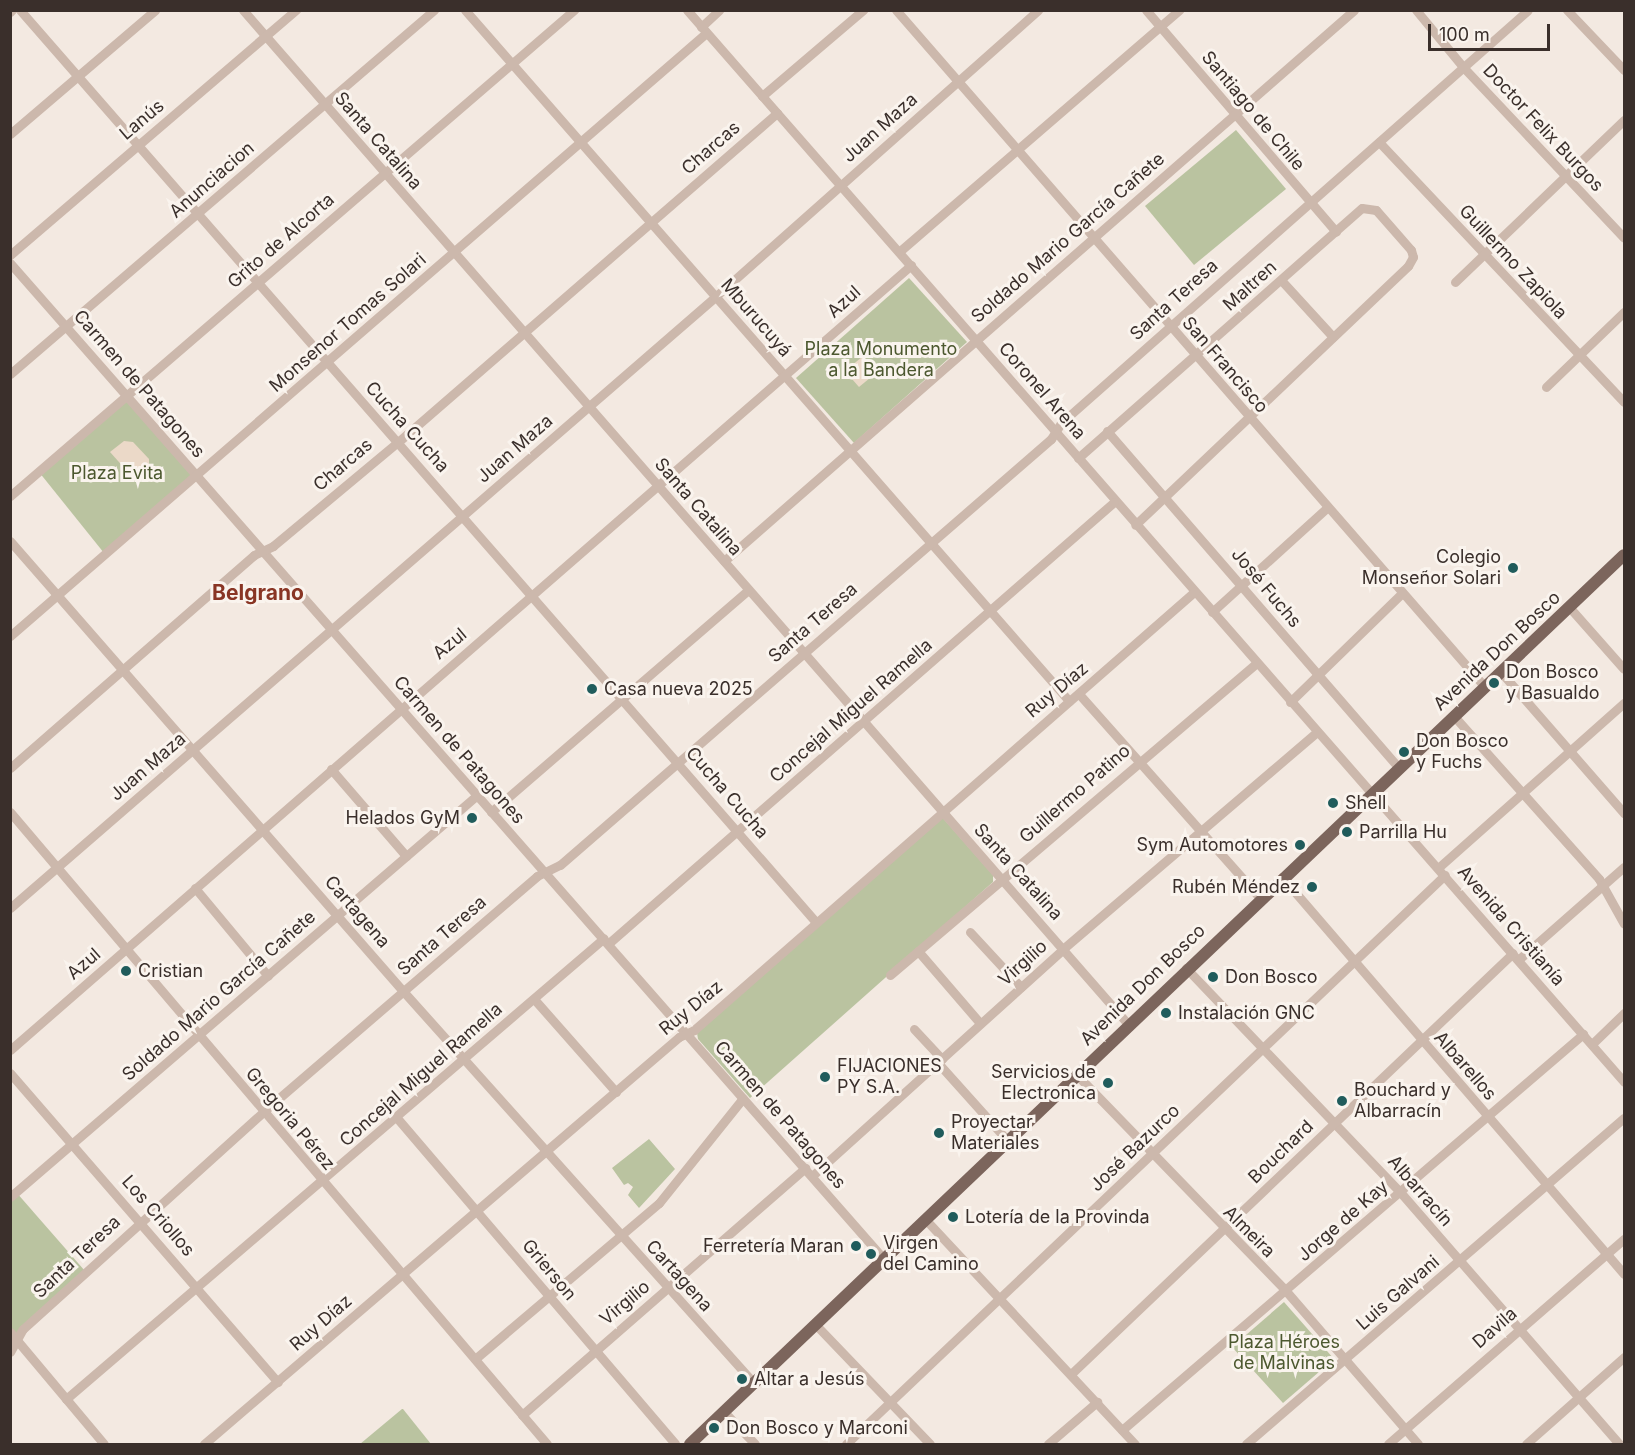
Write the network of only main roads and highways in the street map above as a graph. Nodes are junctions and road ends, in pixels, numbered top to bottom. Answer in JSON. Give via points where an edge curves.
{"nodes":[{"id":1,"x":1624,"y":555,"type":"edge"},
{"id":2,"x":690,"y":1444,"type":"edge"}],
"edges":[{"from":1,"to":2,"type":"main road","name":"Avenida Don Bosco"}]}
